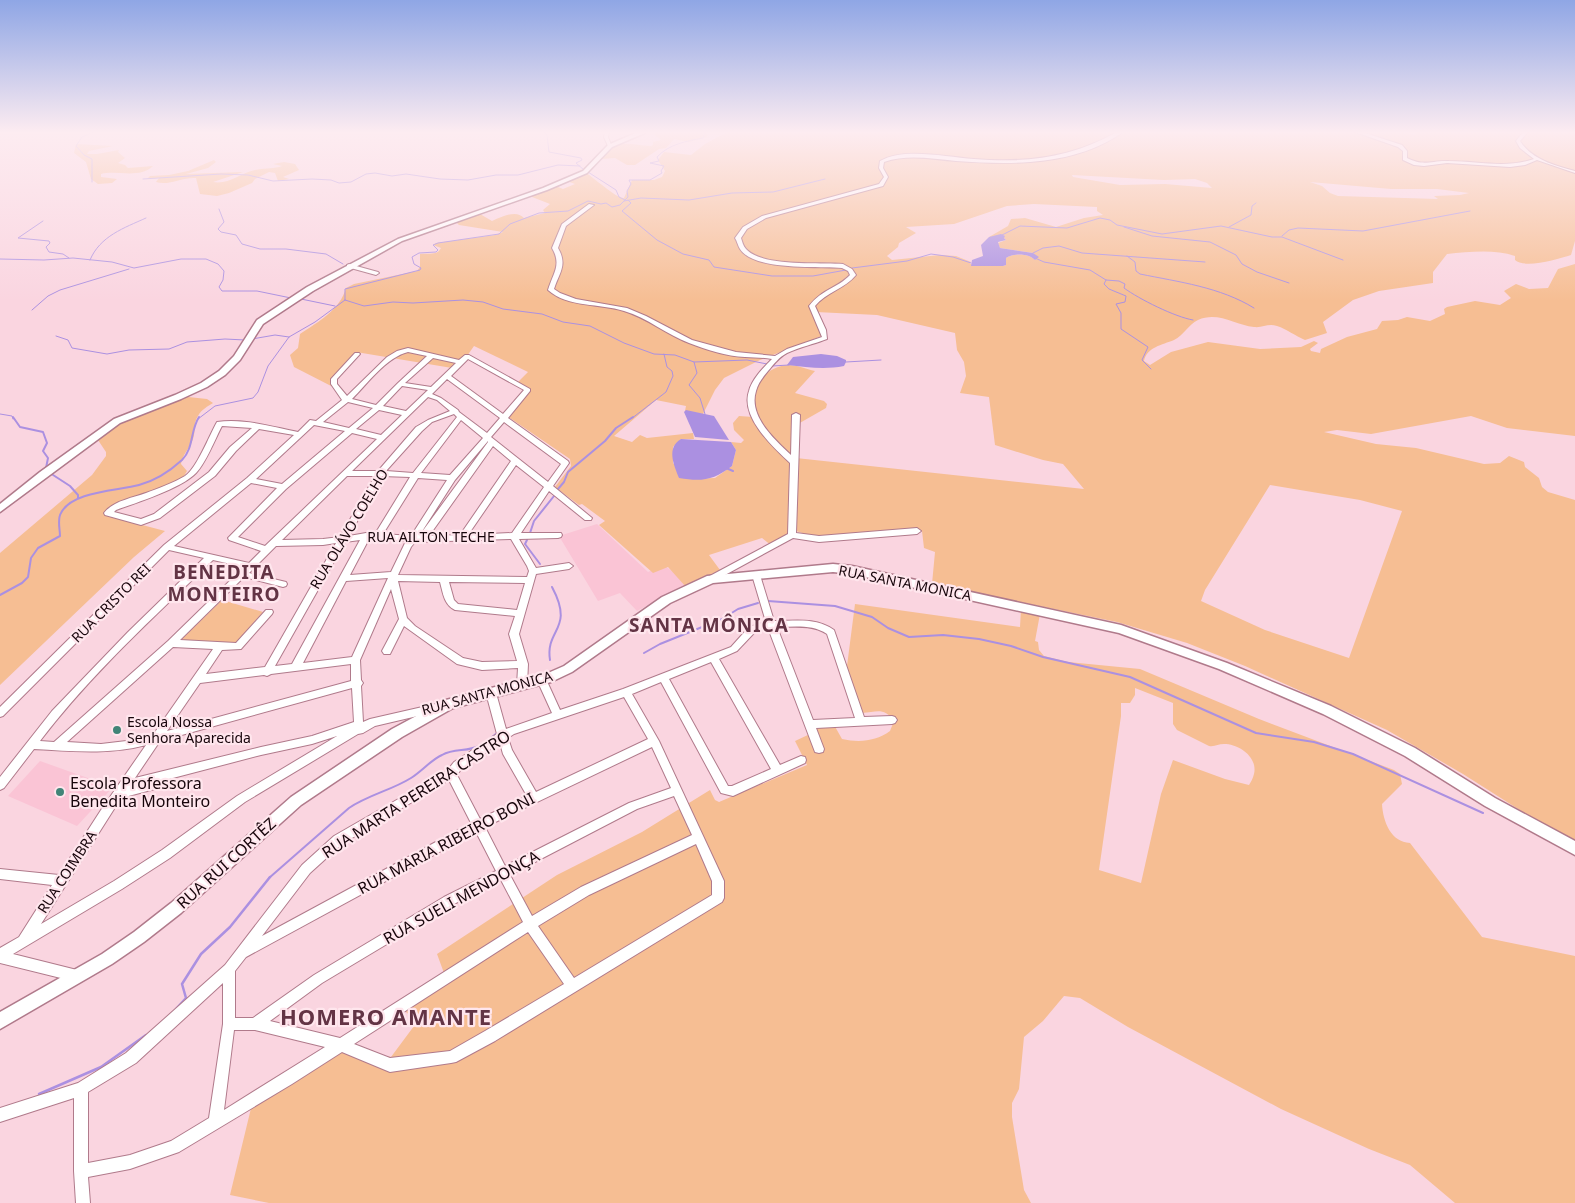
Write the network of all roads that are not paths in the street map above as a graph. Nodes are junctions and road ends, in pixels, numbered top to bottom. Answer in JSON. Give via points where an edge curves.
{"nodes":[{"id":1,"x":547,"y":188,"type":"edge"},
{"id":2,"x":870,"y":188,"type":"edge"},
{"id":3,"x":591,"y":205,"type":"dead end"},
{"id":4,"x":349,"y":266,"type":"junction"},
{"id":5,"x":376,"y":273,"type":"dead end"},
{"id":6,"x":357,"y":354,"type":"dead end"},
{"id":7,"x":432,"y":355,"type":"junction"},
{"id":8,"x":775,"y":358,"type":"junction"},
{"id":9,"x":464,"y":359,"type":"junction"},
{"id":10,"x":447,"y":376,"type":"junction"},
{"id":11,"x":400,"y":384,"type":"junction"},
{"id":12,"x":430,"y":392,"type":"junction"},
{"id":13,"x":346,"y":400,"type":"junction"},
{"id":14,"x":378,"y":407,"type":"junction"},
{"id":15,"x":408,"y":414,"type":"junction"},
{"id":16,"x":458,"y":414,"type":"junction"},
{"id":17,"x":796,"y":415,"type":"dead end"},
{"id":18,"x":503,"y":418,"type":"junction"},
{"id":19,"x":315,"y":422,"type":"junction"},
{"id":20,"x":256,"y":427,"type":"junction"},
{"id":21,"x":349,"y":430,"type":"junction"},
{"id":22,"x":299,"y":434,"type":"junction"},
{"id":23,"x":384,"y":438,"type":"junction"},
{"id":24,"x":488,"y":440,"type":"junction"},
{"id":25,"x":515,"y":461,"type":"junction"},
{"id":26,"x":794,"y":462,"type":"junction"},
{"id":27,"x":380,"y":473,"type":"junction"},
{"id":28,"x":347,"y":474,"type":"junction"},
{"id":29,"x":415,"y":476,"type":"junction"},
{"id":30,"x":452,"y":478,"type":"junction"},
{"id":31,"x":250,"y":480,"type":"junction"},
{"id":32,"x":283,"y":487,"type":"junction"},
{"id":33,"x":548,"y":487,"type":"junction"},
{"id":34,"x":0,"y":509,"type":"edge"},
{"id":35,"x":588,"y":518,"type":"dead end"},
{"id":36,"x":917,"y":530,"type":"dead end"},
{"id":37,"x":558,"y":535,"type":"dead end"},
{"id":38,"x":792,"y":535,"type":"junction"},
{"id":39,"x":366,"y":536,"type":"junction"},
{"id":40,"x":377,"y":536,"type":"junction"},
{"id":41,"x":514,"y":537,"type":"junction"},
{"id":42,"x":462,"y":538,"type":"junction"},
{"id":43,"x":341,"y":539,"type":"junction"},
{"id":44,"x":418,"y":539,"type":"junction"},
{"id":45,"x":273,"y":543,"type":"junction"},
{"id":46,"x":167,"y":547,"type":"junction"},
{"id":47,"x":266,"y":550,"type":"junction"},
{"id":48,"x":211,"y":557,"type":"junction"},
{"id":49,"x":250,"y":566,"type":"junction"},
{"id":50,"x":569,"y":566,"type":"dead end"},
{"id":51,"x":533,"y":571,"type":"junction"},
{"id":52,"x":242,"y":574,"type":"junction"},
{"id":53,"x":756,"y":576,"type":"junction"},
{"id":54,"x":394,"y":577,"type":"junction"},
{"id":55,"x":343,"y":578,"type":"junction"},
{"id":56,"x":711,"y":578,"type":"junction"},
{"id":57,"x":444,"y":579,"type":"junction"},
{"id":58,"x":530,"y":580,"type":"junction"},
{"id":59,"x":283,"y":584,"type":"dead end"},
{"id":60,"x":268,"y":612,"type":"dead end"},
{"id":61,"x":519,"y":613,"type":"junction"},
{"id":62,"x":403,"y":618,"type":"junction"},
{"id":63,"x":771,"y":624,"type":"junction"},
{"id":64,"x":171,"y":643,"type":"junction"},
{"id":65,"x":220,"y":646,"type":"junction"},
{"id":66,"x":388,"y":651,"type":"dead end"},
{"id":67,"x":713,"y":657,"type":"junction"},
{"id":68,"x":355,"y":660,"type":"junction"},
{"id":69,"x":523,"y":664,"type":"junction"},
{"id":70,"x":295,"y":668,"type":"junction"},
{"id":71,"x":267,"y":672,"type":"junction"},
{"id":72,"x":663,"y":677,"type":"junction"},
{"id":73,"x":199,"y":679,"type":"junction"},
{"id":74,"x":542,"y":680,"type":"junction"},
{"id":75,"x":358,"y":683,"type":"junction"},
{"id":76,"x":522,"y":685,"type":"junction"},
{"id":77,"x":626,"y":692,"type":"junction"},
{"id":78,"x":491,"y":693,"type":"junction"},
{"id":79,"x":450,"y":704,"type":"junction"},
{"id":80,"x":0,"y":713,"type":"edge"},
{"id":81,"x":557,"y":714,"type":"junction"},
{"id":82,"x":388,"y":718,"type":"junction"},
{"id":83,"x":892,"y":720,"type":"dead end"},
{"id":84,"x":861,"y":722,"type":"junction"},
{"id":85,"x":810,"y":724,"type":"junction"},
{"id":86,"x":358,"y":729,"type":"junction"},
{"id":87,"x":397,"y":733,"type":"junction"},
{"id":88,"x":156,"y":737,"type":"junction"},
{"id":89,"x":502,"y":738,"type":"junction"},
{"id":90,"x":654,"y":741,"type":"junction"},
{"id":91,"x":32,"y":745,"type":"junction"},
{"id":92,"x":56,"y":746,"type":"junction"},
{"id":93,"x":312,"y":747,"type":"junction"},
{"id":94,"x":819,"y":749,"type":"dead end"},
{"id":95,"x":801,"y":760,"type":"dead end"},
{"id":96,"x":778,"y":771,"type":"junction"},
{"id":97,"x":451,"y":774,"type":"junction"},
{"id":98,"x":0,"y":786,"type":"edge"},
{"id":99,"x":121,"y":790,"type":"junction"},
{"id":100,"x":677,"y":790,"type":"junction"},
{"id":101,"x":533,"y":797,"type":"junction"},
{"id":102,"x":478,"y":825,"type":"junction"},
{"id":103,"x":699,"y":837,"type":"junction"},
{"id":104,"x":1575,"y":848,"type":"edge"},
{"id":105,"x":504,"y":872,"type":"junction"},
{"id":106,"x":0,"y":874,"type":"edge"},
{"id":107,"x":60,"y":881,"type":"junction"},
{"id":108,"x":718,"y":898,"type":"joint"},
{"id":109,"x":530,"y":924,"type":"junction"},
{"id":110,"x":23,"y":942,"type":"junction"},
{"id":111,"x":242,"y":954,"type":"junction"},
{"id":112,"x":0,"y":956,"type":"edge"},
{"id":113,"x":229,"y":969,"type":"junction"},
{"id":114,"x":78,"y":976,"type":"junction"},
{"id":115,"x":572,"y":986,"type":"junction"},
{"id":116,"x":0,"y":1022,"type":"edge"},
{"id":117,"x":229,"y":1024,"type":"junction"},
{"id":118,"x":255,"y":1024,"type":"junction"},
{"id":119,"x":339,"y":1044,"type":"junction"},
{"id":120,"x":81,"y":1089,"type":"junction"},
{"id":121,"x":0,"y":1115,"type":"edge"},
{"id":122,"x":215,"y":1122,"type":"junction"},
{"id":123,"x":81,"y":1172,"type":"junction"},
{"id":124,"x":83,"y":1203,"type":"edge"}],
"edges":[{"from":1,"to":4,"type":"main road","via":[[400,240]]},
{"from":2,"to":8,"type":"street","via":[[764,217],[745,228],[738,238],[743,251],[753,257],[773,263],[838,265],[853,275],[825,291],[812,306],[825,338]]},
{"from":3,"to":8,"type":"street","via":[[564,224],[555,248],[562,262],[551,290],[555,294],[642,314],[700,345],[742,356]]},
{"from":4,"to":5,"type":"street"},
{"from":4,"to":34,"type":"main road","via":[[260,322],[222,373],[178,397],[117,421]]},
{"from":6,"to":13,"type":"street","via":[[334,379]]},
{"from":7,"to":9,"type":"street","name":"RUA CRISTO REI"},
{"from":7,"to":11,"type":"street"},
{"from":7,"to":13,"type":"street","name":"RUA CRISTO REI","via":[[408,350],[399,352]]},
{"from":8,"to":26,"type":"street","via":[[756,383],[751,395],[752,410],[771,440]]},
{"from":9,"to":10,"type":"street"},
{"from":9,"to":18,"type":"street","name":"RUA CRISTO REI","via":[[528,390]]},
{"from":10,"to":12,"type":"street"},
{"from":10,"to":18,"type":"street"},
{"from":11,"to":12,"type":"street"},
{"from":11,"to":14,"type":"street"},
{"from":12,"to":15,"type":"street"},
{"from":12,"to":16,"type":"street"},
{"from":13,"to":14,"type":"street"},
{"from":13,"to":19,"type":"street","name":"RUA CRISTO REI"},
{"from":14,"to":15,"type":"street"},
{"from":14,"to":21,"type":"street"},
{"from":15,"to":23,"type":"street"},
{"from":16,"to":24,"type":"street"},
{"from":16,"to":27,"type":"street","name":"RUA OLÁVO COELHO","via":[[430,421],[419,429]]},
{"from":16,"to":29,"type":"street"},
{"from":17,"to":26,"type":"street"},
{"from":18,"to":24,"type":"street"},
{"from":18,"to":33,"type":"street","via":[[565,463]]},
{"from":19,"to":21,"type":"street"},
{"from":19,"to":22,"type":"street","name":"RUA CRISTO REI"},
{"from":20,"to":20,"type":"street","via":[[220,424],[188,477],[113,508],[108,513],[141,522],[157,516],[212,474]]},
{"from":20,"to":22,"type":"street"},
{"from":21,"to":23,"type":"street"},
{"from":21,"to":32,"type":"street"},
{"from":22,"to":31,"type":"street","name":"RUA CRISTO REI"},
{"from":23,"to":28,"type":"street"},
{"from":24,"to":25,"type":"street"},
{"from":24,"to":30,"type":"street"},
{"from":24,"to":44,"type":"street"},
{"from":25,"to":33,"type":"street"},
{"from":25,"to":42,"type":"street"},
{"from":26,"to":38,"type":"street"},
{"from":27,"to":28,"type":"street"},
{"from":27,"to":29,"type":"street"},
{"from":27,"to":43,"type":"street","name":"RUA OLÁVO COELHO"},
{"from":28,"to":45,"type":"street"},
{"from":29,"to":30,"type":"street"},
{"from":29,"to":40,"type":"street"},
{"from":30,"to":44,"type":"street"},
{"from":31,"to":32,"type":"street"},
{"from":31,"to":46,"type":"street","name":"RUA CRISTO REI"},
{"from":32,"to":47,"type":"street","via":[[232,538]]},
{"from":33,"to":35,"type":"street"},
{"from":33,"to":41,"type":"street"},
{"from":36,"to":38,"type":"street","via":[[819,539]]},
{"from":37,"to":41,"type":"street","name":"RUA AILTON TECHE"},
{"from":38,"to":56,"type":"street"},
{"from":39,"to":40,"type":"street","name":"RUA AILTON TECHE"},
{"from":39,"to":43,"type":"street","name":"RUA AILTON TECHE"},
{"from":39,"to":55,"type":"street"},
{"from":40,"to":44,"type":"street","name":"RUA AILTON TECHE"},
{"from":41,"to":42,"type":"street","name":"RUA AILTON TECHE"},
{"from":41,"to":51,"type":"street"},
{"from":42,"to":44,"type":"street","name":"RUA AILTON TECHE"},
{"from":43,"to":45,"type":"street","name":"RUA AILTON TECHE"},
{"from":43,"to":71,"type":"street","name":"RUA OLÁVO COELHO"},
{"from":44,"to":54,"type":"street","via":[[407,546]]},
{"from":45,"to":47,"type":"street"},
{"from":46,"to":48,"type":"street"},
{"from":46,"to":80,"type":"street","name":"RUA CRISTO REI"},
{"from":47,"to":49,"type":"street"},
{"from":48,"to":49,"type":"street"},
{"from":48,"to":91,"type":"street","via":[[118,647],[55,714]]},
{"from":49,"to":52,"type":"street"},
{"from":50,"to":51,"type":"street"},
{"from":51,"to":58,"type":"street"},
{"from":52,"to":59,"type":"street"},
{"from":52,"to":64,"type":"street"},
{"from":53,"to":56,"type":"main road","name":"RUA SANTA MONICA"},
{"from":53,"to":63,"type":"street"},
{"from":53,"to":104,"type":"main road","name":"RUA SANTA MONICA","via":[[833,568],[852,570],[1122,629],[1223,666],[1327,710],[1410,752],[1490,802]]},
{"from":54,"to":55,"type":"street"},
{"from":54,"to":57,"type":"street"},
{"from":54,"to":62,"type":"street"},
{"from":54,"to":68,"type":"street"},
{"from":55,"to":70,"type":"street"},
{"from":56,"to":74,"type":"main road","name":"RUA SANTA MONICA","via":[[666,600],[568,669]]},
{"from":57,"to":58,"type":"street"},
{"from":57,"to":61,"type":"street","via":[[455,607]]},
{"from":58,"to":61,"type":"street"},
{"from":60,"to":65,"type":"street","via":[[238,647]]},
{"from":61,"to":69,"type":"street","via":[[514,634]]},
{"from":62,"to":66,"type":"street"},
{"from":62,"to":69,"type":"street","via":[[412,628],[460,661],[482,666]]},
{"from":63,"to":67,"type":"street","name":"RUA MARTA PEREIRA CASTRO","via":[[752,628],[734,649]]},
{"from":63,"to":84,"type":"street","via":[[822,626],[831,632]]},
{"from":63,"to":85,"type":"street"},
{"from":64,"to":65,"type":"street"},
{"from":64,"to":92,"type":"street"},
{"from":65,"to":73,"type":"street","name":"RUA COIMBRA"},
{"from":67,"to":72,"type":"street","name":"RUA MARTA PEREIRA CASTRO"},
{"from":67,"to":96,"type":"street"},
{"from":68,"to":70,"type":"street"},
{"from":68,"to":75,"type":"street"},
{"from":69,"to":76,"type":"street"},
{"from":70,"to":71,"type":"street"},
{"from":71,"to":73,"type":"street"},
{"from":72,"to":77,"type":"street","name":"RUA MARTA PEREIRA CASTRO"},
{"from":72,"to":96,"type":"street","via":[[725,790],[732,791]]},
{"from":73,"to":88,"type":"street","name":"RUA COIMBRA"},
{"from":74,"to":76,"type":"main road","name":"RUA SANTA MONICA"},
{"from":74,"to":81,"type":"street"},
{"from":75,"to":86,"type":"street"},
{"from":75,"to":88,"type":"street"},
{"from":76,"to":78,"type":"main road","name":"RUA SANTA MONICA"},
{"from":77,"to":81,"type":"street","name":"RUA MARTA PEREIRA CASTRO"},
{"from":77,"to":90,"type":"street"},
{"from":78,"to":79,"type":"main road","name":"RUA SANTA MONICA"},
{"from":78,"to":89,"type":"street"},
{"from":79,"to":82,"type":"street","name":"RUA SANTA MONICA"},
{"from":79,"to":87,"type":"main road","name":"RUA RUI CORTÊZ"},
{"from":81,"to":89,"type":"street","name":"RUA MARTA PEREIRA CASTRO","via":[[511,731]]},
{"from":82,"to":86,"type":"street","name":"RUA SANTA MONICA"},
{"from":82,"to":87,"type":"street","via":[[397,726]]},
{"from":83,"to":84,"type":"street"},
{"from":84,"to":85,"type":"street"},
{"from":85,"to":94,"type":"street"},
{"from":86,"to":93,"type":"street","name":"RUA SANTA MONICA"},
{"from":87,"to":114,"type":"main road","name":"RUA RUI CORTÊZ","via":[[296,801],[176,908],[131,943]]},
{"from":88,"to":92,"type":"street","via":[[121,747]]},
{"from":88,"to":99,"type":"street","name":"RUA COIMBRA"},
{"from":89,"to":97,"type":"street","name":"RUA MARTA PEREIRA CASTRO","via":[[458,765]]},
{"from":89,"to":101,"type":"street"},
{"from":90,"to":100,"type":"street"},
{"from":90,"to":101,"type":"street","name":"RUA MARIA RIBEIRO BONI"},
{"from":91,"to":92,"type":"street"},
{"from":91,"to":98,"type":"street"},
{"from":93,"to":99,"type":"street","via":[[261,754]]},
{"from":93,"to":110,"type":"street","name":"RUA SANTA MONICA","via":[[166,854]]},
{"from":95,"to":96,"type":"street"},
{"from":97,"to":102,"type":"street"},
{"from":97,"to":111,"type":"street","name":"RUA MARTA PEREIRA CASTRO","via":[[338,840],[306,868]]},
{"from":99,"to":107,"type":"street","name":"RUA COIMBRA"},
{"from":100,"to":103,"type":"street"},
{"from":100,"to":105,"type":"street","name":"RUA SUELI MENDONÇA","via":[[633,806]]},
{"from":101,"to":102,"type":"street","name":"RUA MARIA RIBEIRO BONI"},
{"from":102,"to":105,"type":"street"},
{"from":102,"to":111,"type":"street","name":"RUA MARIA RIBEIRO BONI"},
{"from":103,"to":108,"type":"street","via":[[718,881]]},
{"from":103,"to":109,"type":"street","via":[[585,891]]},
{"from":105,"to":109,"type":"street"},
{"from":105,"to":118,"type":"street","name":"RUA SUELI MENDONÇA","via":[[448,901],[318,979]]},
{"from":106,"to":107,"type":"street"},
{"from":107,"to":110,"type":"street","name":"RUA COIMBRA"},
{"from":108,"to":115,"type":"street"},
{"from":109,"to":115,"type":"street"},
{"from":109,"to":119,"type":"street"},
{"from":110,"to":112,"type":"street","name":"RUA SANTA MONICA"},
{"from":111,"to":113,"type":"street","name":"RUA MARTA PEREIRA CASTRO"},
{"from":112,"to":114,"type":"street"},
{"from":113,"to":117,"type":"street"},
{"from":113,"to":120,"type":"street","name":"RUA MARTA PEREIRA CASTRO","via":[[130,1058]]},
{"from":114,"to":116,"type":"main road","name":"RUA RUI CORTÊZ"},
{"from":115,"to":119,"type":"street","via":[[451,1057],[390,1065]]},
{"from":117,"to":118,"type":"street"},
{"from":117,"to":122,"type":"street"},
{"from":118,"to":119,"type":"street"},
{"from":119,"to":122,"type":"street"},
{"from":120,"to":121,"type":"street","name":"RUA MARTA PEREIRA CASTRO"},
{"from":120,"to":123,"type":"street"},
{"from":122,"to":123,"type":"street","via":[[174,1147],[130,1162]]},
{"from":123,"to":124,"type":"street"}]}
